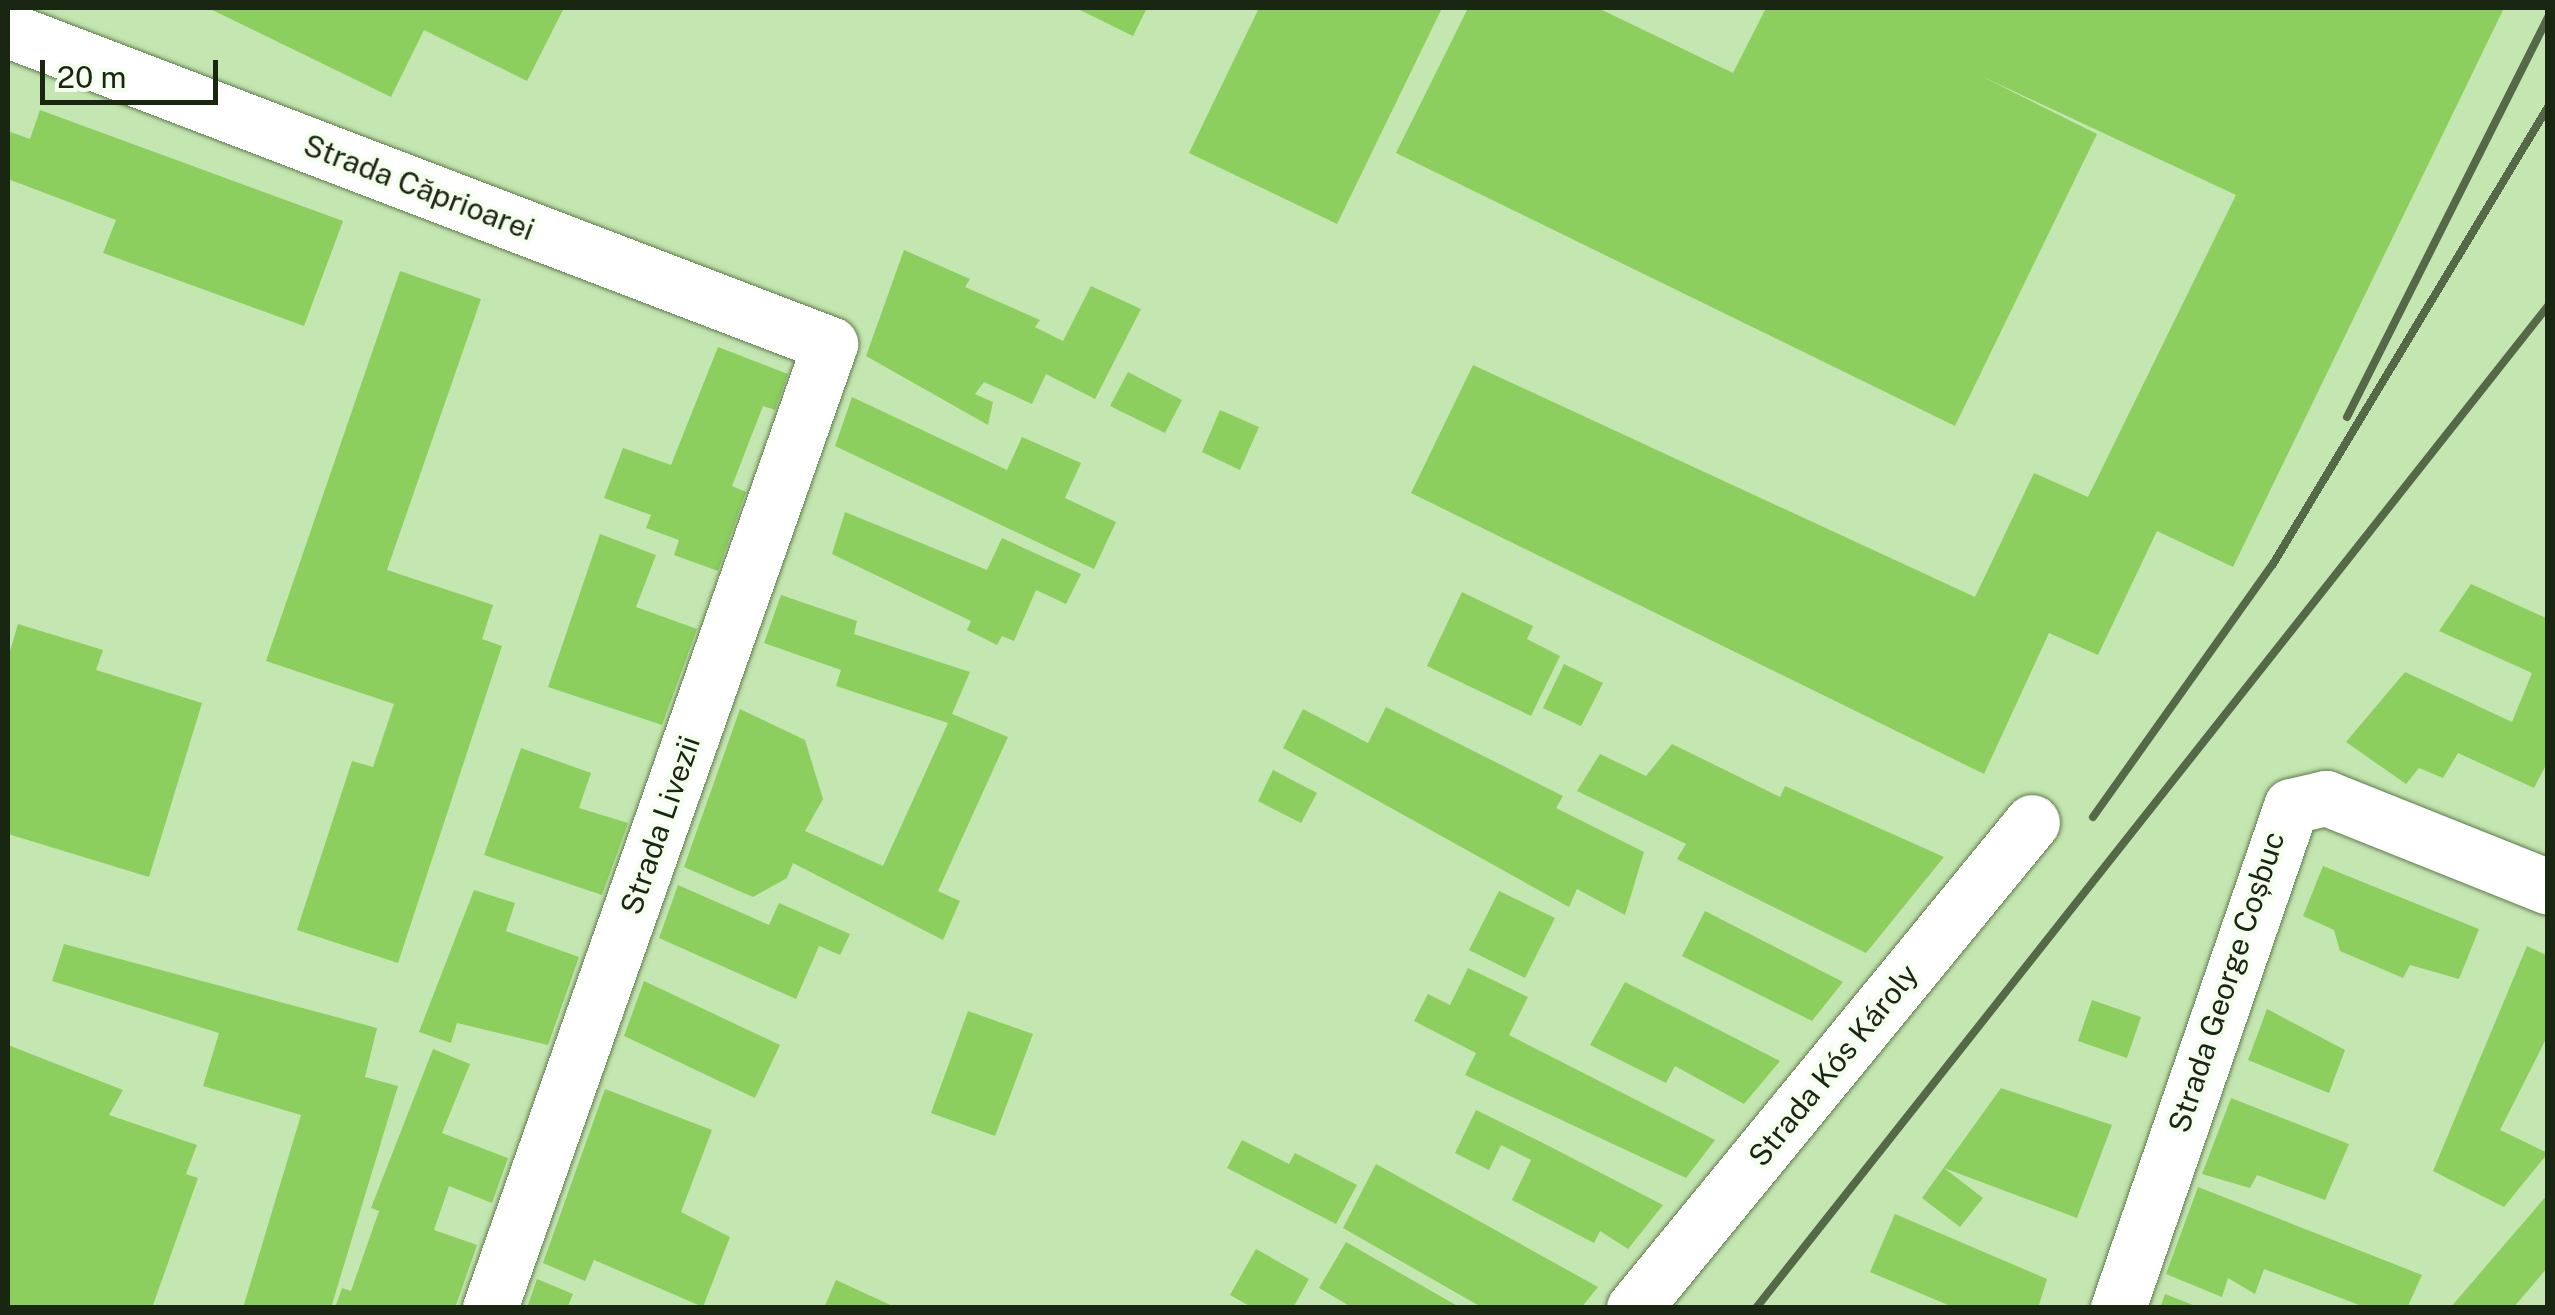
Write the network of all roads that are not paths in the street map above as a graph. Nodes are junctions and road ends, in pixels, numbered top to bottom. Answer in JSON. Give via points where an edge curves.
{"nodes":[{"id":1,"x":8,"y":30,"type":"edge"},
{"id":2,"x":830,"y":344,"type":"joint"},
{"id":3,"x":2032,"y":822,"type":"dead end"},
{"id":4,"x":2548,"y":887,"type":"edge"},
{"id":5,"x":490,"y":1308,"type":"edge"},
{"id":6,"x":1634,"y":1308,"type":"edge"},
{"id":7,"x":2118,"y":1308,"type":"edge"}],
"edges":[{"from":1,"to":2,"type":"street","name":"Strada Căprioarei"},
{"from":2,"to":5,"type":"street","name":"Strada Livezii"},
{"from":3,"to":6,"type":"street","name":"Strada Kós Károly"},
{"from":4,"to":7,"type":"street","name":"Strada George Coșbuc","via":[[2326,798],[2291,806]]}]}
